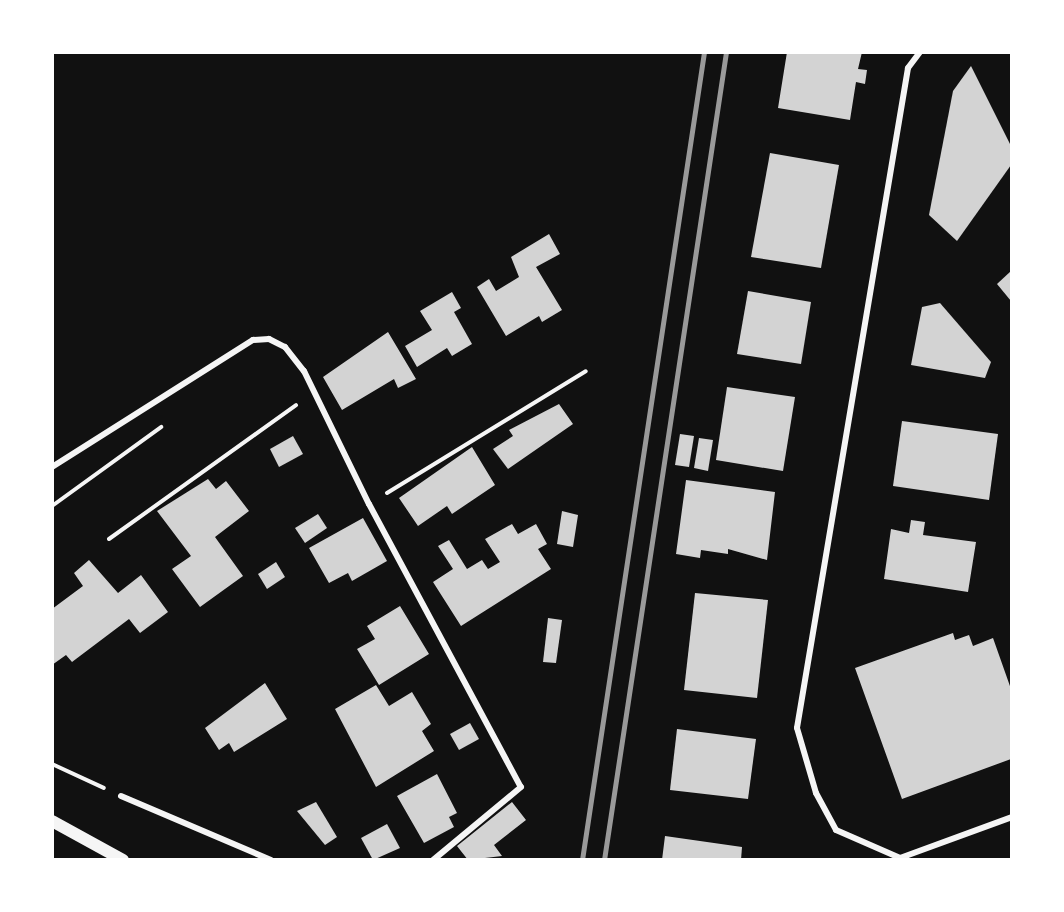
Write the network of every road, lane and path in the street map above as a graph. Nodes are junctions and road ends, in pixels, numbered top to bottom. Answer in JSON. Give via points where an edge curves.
{"nodes":[{"id":1,"x":920,"y":52,"type":"edge"},
{"id":2,"x":586,"y":371,"type":"dead end"},
{"id":3,"x":313,"y":393,"type":"junction"},
{"id":4,"x":52,"y":467,"type":"edge"},
{"id":5,"x":369,"y":504,"type":"junction"},
{"id":6,"x":109,"y":539,"type":"dead end"},
{"id":7,"x":52,"y":764,"type":"edge"},
{"id":8,"x":122,"y":796,"type":"joint"},
{"id":9,"x":1011,"y":817,"type":"edge"},
{"id":10,"x":52,"y":820,"type":"edge"},
{"id":11,"x":123,"y":860,"type":"edge"},
{"id":12,"x":271,"y":860,"type":"edge"},
{"id":13,"x":433,"y":860,"type":"edge"}],
"edges":[{"from":1,"to":9,"type":"street","via":[[908,68],[797,728],[816,794],[836,830],[900,858]]},
{"from":2,"to":5,"type":"path"},
{"from":3,"to":4,"type":"street","via":[[285,347],[269,339],[254,340]]},
{"from":3,"to":5,"type":"street"},
{"from":3,"to":6,"type":"path"},
{"from":5,"to":13,"type":"street","via":[[521,787]]},
{"from":7,"to":8,"type":"path"},
{"from":8,"to":12,"type":"street"},
{"from":10,"to":11,"type":"main road"}]}
